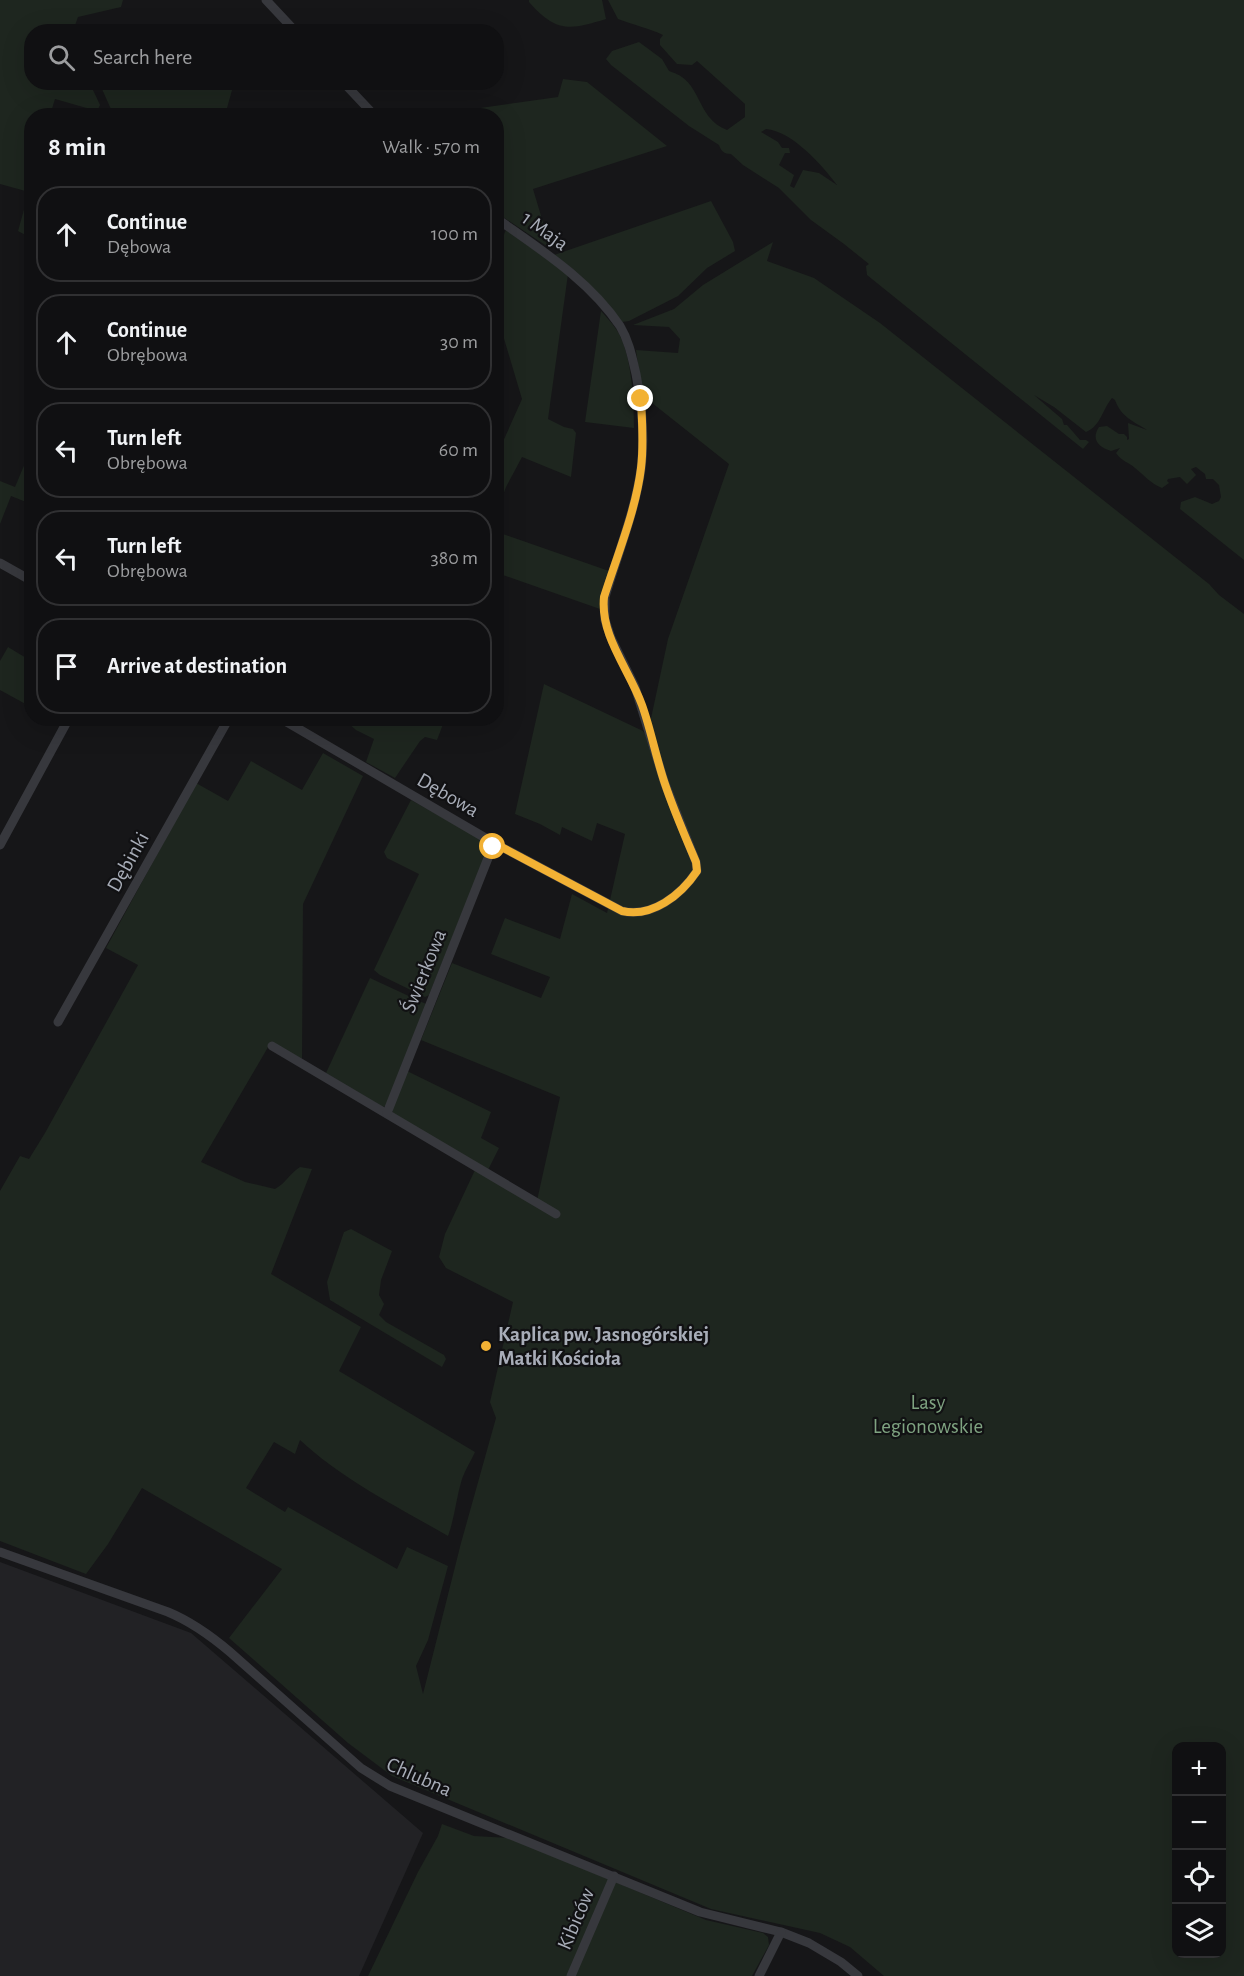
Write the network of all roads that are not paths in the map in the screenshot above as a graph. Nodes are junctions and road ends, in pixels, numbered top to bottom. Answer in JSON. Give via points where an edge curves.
{"nodes":[{"id":1,"x":266,"y":0,"type":"edge"},
{"id":2,"x":288,"y":24,"type":"edge"},
{"id":3,"x":351,"y":90,"type":"edge"},
{"id":4,"x":367,"y":108,"type":"edge"},
{"id":5,"x":504,"y":224,"type":"edge"},
{"id":6,"x":0,"y":563,"type":"edge"},
{"id":7,"x":24,"y":576,"type":"edge"},
{"id":8,"x":65,"y":726,"type":"edge"},
{"id":9,"x":225,"y":726,"type":"edge"},
{"id":10,"x":294,"y":726,"type":"edge"},
{"id":11,"x":494,"y":843,"type":"junction"},
{"id":12,"x":0,"y":845,"type":"edge"},
{"id":13,"x":600,"y":900,"type":"joint"},
{"id":14,"x":58,"y":1023,"type":"dead end"},
{"id":15,"x":272,"y":1046,"type":"dead end"},
{"id":16,"x":387,"y":1113,"type":"junction"},
{"id":17,"x":556,"y":1214,"type":"dead end"},
{"id":18,"x":0,"y":1552,"type":"edge"},
{"id":19,"x":614,"y":1876,"type":"junction"},
{"id":20,"x":782,"y":1932,"type":"junction"},
{"id":21,"x":571,"y":1976,"type":"edge"},
{"id":22,"x":759,"y":1976,"type":"edge"},
{"id":23,"x":858,"y":1976,"type":"edge"}],
"edges":[{"from":1,"to":2,"type":"street"},
{"from":3,"to":4,"type":"street"},
{"from":5,"to":13,"type":"street","name":"1 Maja","via":[[572,273],[616,320],[631,352],[641,399],[641,470],[603,609],[611,638],[643,709],[697,871],[664,904],[647,911],[622,911]]},
{"from":6,"to":7,"type":"street"},
{"from":8,"to":12,"type":"street"},
{"from":9,"to":14,"type":"street","name":"Dębinki"},
{"from":10,"to":11,"type":"street","name":"Dębowa"},
{"from":11,"to":13,"type":"street","name":"Dębowa"},
{"from":11,"to":16,"type":"street","name":"Świerkowa"},
{"from":15,"to":16,"type":"street"},
{"from":16,"to":17,"type":"street"},
{"from":18,"to":19,"type":"street","name":"Chlubna","via":[[193,1623],[379,1780]]},
{"from":19,"to":20,"type":"street","name":"Chlubna","via":[[700,1912]]},
{"from":19,"to":21,"type":"street","name":"Kibiców"},
{"from":20,"to":22,"type":"street"},
{"from":20,"to":23,"type":"street","name":"Chlubna","via":[[809,1943]]}]}
